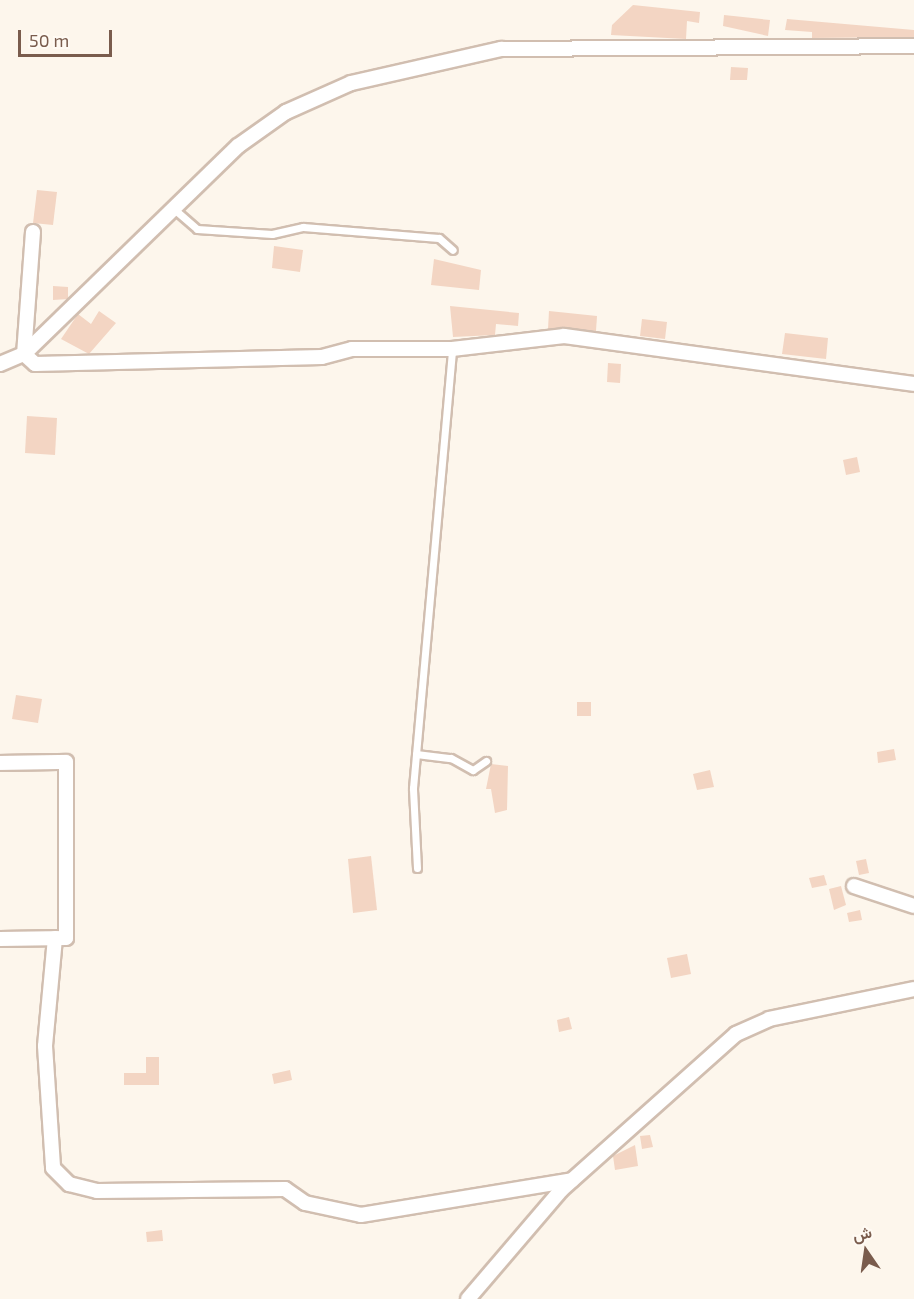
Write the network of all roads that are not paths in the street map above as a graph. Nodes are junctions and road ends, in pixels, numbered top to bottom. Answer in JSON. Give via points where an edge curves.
{"nodes":[{"id":1,"x":914,"y":46,"type":"edge"},
{"id":2,"x":174,"y":209,"type":"junction"},
{"id":3,"x":33,"y":232,"type":"dead end"},
{"id":4,"x":453,"y":250,"type":"dead end"},
{"id":5,"x":452,"y":349,"type":"junction"},
{"id":6,"x":24,"y":354,"type":"junction"},
{"id":7,"x":0,"y":364,"type":"edge"},
{"id":8,"x":914,"y":384,"type":"edge"},
{"id":9,"x":416,"y":754,"type":"junction"},
{"id":10,"x":486,"y":761,"type":"dead end"},
{"id":11,"x":0,"y":763,"type":"edge"},
{"id":12,"x":417,"y":868,"type":"dead end"},
{"id":13,"x":854,"y":886,"type":"dead end"},
{"id":14,"x":914,"y":906,"type":"edge"},
{"id":15,"x":55,"y":938,"type":"junction"},
{"id":16,"x":0,"y":939,"type":"edge"},
{"id":17,"x":914,"y":990,"type":"edge"},
{"id":18,"x":572,"y":1180,"type":"junction"},
{"id":19,"x":468,"y":1299,"type":"edge"}],
"edges":[{"from":1,"to":2,"type":"street","via":[[501,49],[351,83],[286,112],[238,146]]},
{"from":2,"to":4,"type":"lane","via":[[197,229],[272,234],[314,228],[439,238]]},
{"from":2,"to":6,"type":"street"},
{"from":3,"to":6,"type":"street"},
{"from":5,"to":6,"type":"street","via":[[35,364]]},
{"from":5,"to":8,"type":"street","via":[[564,336]]},
{"from":5,"to":9,"type":"lane"},
{"from":6,"to":7,"type":"street"},
{"from":9,"to":10,"type":"lane","via":[[451,758],[472,770]]},
{"from":9,"to":12,"type":"lane"},
{"from":11,"to":15,"type":"street","via":[[66,762],[66,938]]},
{"from":13,"to":14,"type":"street"},
{"from":15,"to":16,"type":"street"},
{"from":15,"to":18,"type":"street","via":[[45,1046],[53,1168],[69,1184],[97,1191],[285,1189],[305,1203],[361,1215]]},
{"from":17,"to":18,"type":"street","via":[[769,1019],[736,1034]]},
{"from":18,"to":19,"type":"street"}]}
